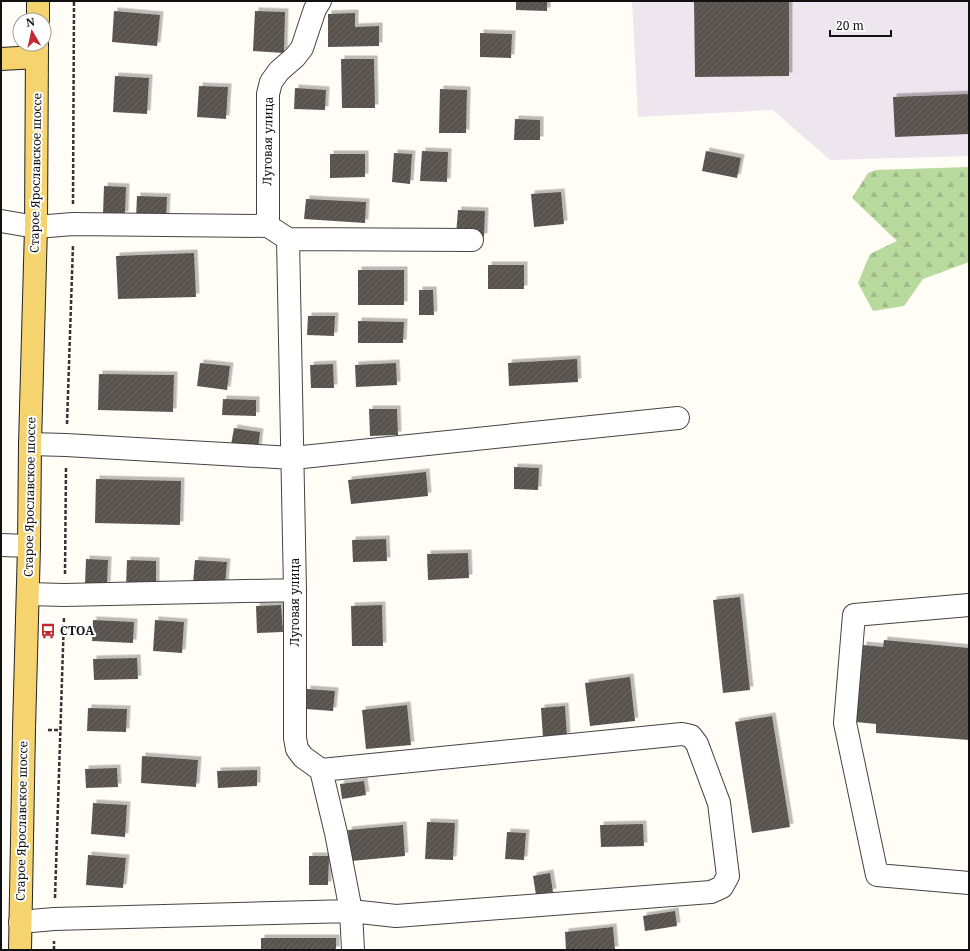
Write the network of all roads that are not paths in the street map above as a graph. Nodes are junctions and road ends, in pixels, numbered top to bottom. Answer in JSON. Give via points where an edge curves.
{"nodes":[{"id":1,"x":38,"y":1,"type":"edge"},
{"id":2,"x":320,"y":1,"type":"edge"},
{"id":3,"x":38,"y":12,"type":"edge"},
{"id":4,"x":32,"y":52,"type":"edge"},
{"id":5,"x":37,"y":52,"type":"edge"},
{"id":6,"x":1,"y":59,"type":"edge"},
{"id":7,"x":1,"y":221,"type":"edge"},
{"id":8,"x":268,"y":226,"type":"junction"},
{"id":9,"x":36,"y":227,"type":"junction"},
{"id":10,"x":288,"y":239,"type":"junction"},
{"id":11,"x":472,"y":240,"type":"dead end"},
{"id":12,"x":678,"y":418,"type":"dead end"},
{"id":13,"x":30,"y":444,"type":"junction"},
{"id":14,"x":292,"y":458,"type":"junction"},
{"id":15,"x":1,"y":545,"type":"edge"},
{"id":16,"x":29,"y":546,"type":"junction"},
{"id":17,"x":295,"y":590,"type":"junction"},
{"id":18,"x":28,"y":594,"type":"junction"},
{"id":19,"x":969,"y":605,"type":"edge"},
{"id":20,"x":321,"y":770,"type":"junction"},
{"id":21,"x":969,"y":883,"type":"edge"},
{"id":22,"x":351,"y":911,"type":"junction"},
{"id":23,"x":20,"y":922,"type":"junction"},
{"id":24,"x":20,"y":950,"type":"edge"},
{"id":25,"x":353,"y":950,"type":"edge"}],
"edges":[{"from":1,"to":3,"type":"main road"},
{"from":2,"to":8,"type":"street","name":"Луговая улица","via":[[302,48],[278,71],[271,82],[268,94]]},
{"from":4,"to":6,"type":"main road"},
{"from":5,"to":9,"type":"main road","name":"Старое Ярославское шоссе"},
{"from":7,"to":9,"type":"street"},
{"from":8,"to":9,"type":"street","via":[[73,224]]},
{"from":8,"to":10,"type":"street"},
{"from":9,"to":13,"type":"main road","name":"Старое Ярославское шоссе"},
{"from":10,"to":11,"type":"street"},
{"from":10,"to":14,"type":"street","name":"Луговая улица"},
{"from":12,"to":14,"type":"street"},
{"from":13,"to":14,"type":"street"},
{"from":13,"to":16,"type":"main road","name":"Старое Ярославское шоссе"},
{"from":14,"to":17,"type":"street","name":"Луговая улица"},
{"from":15,"to":16,"type":"street"},
{"from":16,"to":18,"type":"main road","name":"Старое Ярославское шоссе"},
{"from":17,"to":18,"type":"street"},
{"from":17,"to":20,"type":"street","name":"Луговая улица","via":[[295,738],[297,748],[303,757]]},
{"from":18,"to":23,"type":"main road","name":"Старое Ярославское шоссе"},
{"from":19,"to":21,"type":"street","via":[[854,616],[845,723],[877,875]]},
{"from":20,"to":22,"type":"street"},
{"from":20,"to":22,"type":"street","via":[[682,734],[691,736],[697,744],[719,803],[728,876],[722,887],[711,892],[396,916]]},
{"from":22,"to":23,"type":"street"},
{"from":22,"to":25,"type":"street"},
{"from":23,"to":24,"type":"main road","name":"Старое Ярославское шоссе"}]}
